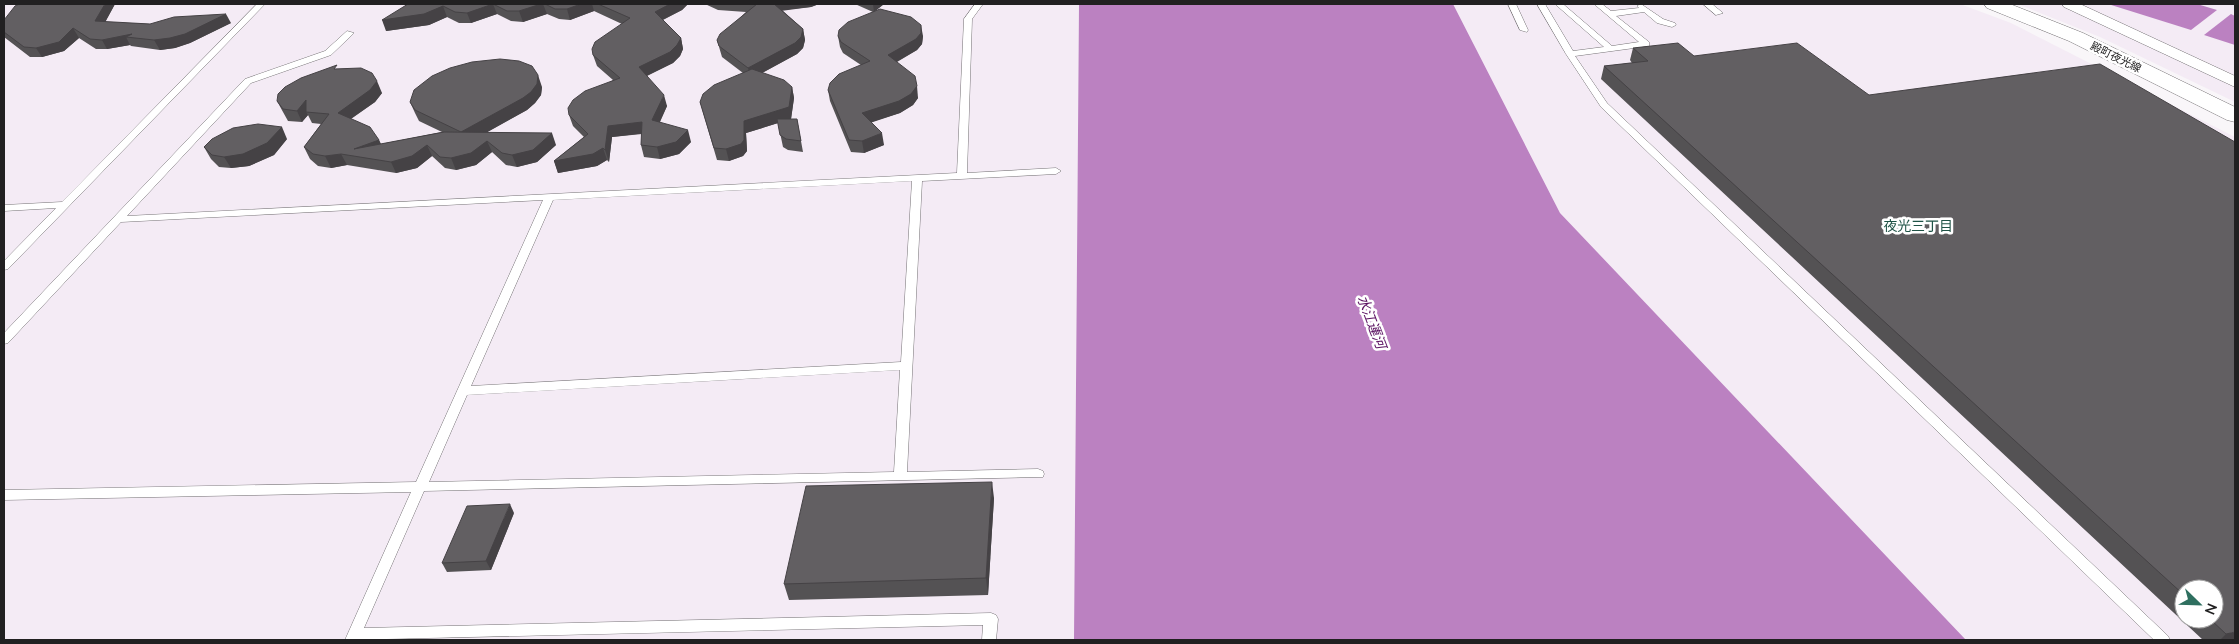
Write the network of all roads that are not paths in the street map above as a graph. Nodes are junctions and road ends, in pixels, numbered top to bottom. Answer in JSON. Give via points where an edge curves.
{"nodes":[{"id":1,"x":261,"y":4,"type":"edge"},
{"id":2,"x":979,"y":4,"type":"edge"},
{"id":3,"x":1512,"y":4,"type":"edge"},
{"id":4,"x":1541,"y":4,"type":"edge"},
{"id":5,"x":1559,"y":4,"type":"edge"},
{"id":6,"x":1598,"y":4,"type":"edge"},
{"id":7,"x":1638,"y":4,"type":"edge"},
{"id":8,"x":1707,"y":4,"type":"edge"},
{"id":9,"x":1994,"y":4,"type":"edge"},
{"id":10,"x":2069,"y":4,"type":"edge"},
{"id":11,"x":1645,"y":10,"type":"junction"},
{"id":12,"x":1719,"y":13,"type":"dead end"},
{"id":13,"x":1609,"y":14,"type":"junction"},
{"id":14,"x":1672,"y":25,"type":"dead end"},
{"id":15,"x":1524,"y":30,"type":"dead end"},
{"id":16,"x":350,"y":33,"type":"dead end"},
{"id":17,"x":1610,"y":49,"type":"junction"},
{"id":18,"x":1570,"y":54,"type":"junction"},
{"id":19,"x":2235,"y":82,"type":"edge"},
{"id":20,"x":2235,"y":115,"type":"edge"},
{"id":21,"x":1056,"y":171,"type":"dead end"},
{"id":22,"x":962,"y":176,"type":"junction"},
{"id":23,"x":917,"y":178,"type":"junction"},
{"id":24,"x":549,"y":197,"type":"junction"},
{"id":25,"x":64,"y":205,"type":"junction"},
{"id":26,"x":4,"y":208,"type":"edge"},
{"id":27,"x":118,"y":219,"type":"junction"},
{"id":28,"x":4,"y":266,"type":"edge"},
{"id":29,"x":4,"y":340,"type":"edge"},
{"id":30,"x":906,"y":366,"type":"junction"},
{"id":31,"x":463,"y":391,"type":"junction"},
{"id":32,"x":1038,"y":474,"type":"dead end"},
{"id":33,"x":900,"y":476,"type":"junction"},
{"id":34,"x":421,"y":485,"type":"junction"},
{"id":35,"x":4,"y":494,"type":"edge"},
{"id":36,"x":353,"y":637,"type":"edge"},
{"id":37,"x":989,"y":640,"type":"edge"},
{"id":38,"x":2163,"y":640,"type":"edge"}],
"edges":[{"from":1,"to":25,"type":"lane"},
{"from":2,"to":22,"type":"lane","via":[[968,19]]},
{"from":3,"to":15,"type":"lane"},
{"from":4,"to":18,"type":"lane"},
{"from":5,"to":17,"type":"lane"},
{"from":6,"to":13,"type":"lane"},
{"from":7,"to":11,"type":"lane"},
{"from":8,"to":12,"type":"lane"},
{"from":9,"to":20,"type":"street","name":"殿町夜光線","via":[[2076,38]]},
{"from":10,"to":19,"type":"street"},
{"from":11,"to":13,"type":"lane"},
{"from":11,"to":14,"type":"lane"},
{"from":13,"to":17,"type":"lane","via":[[1646,44]]},
{"from":16,"to":27,"type":"lane","via":[[328,53],[248,81]]},
{"from":17,"to":18,"type":"lane"},
{"from":18,"to":38,"type":"lane","via":[[1604,105]]},
{"from":21,"to":22,"type":"lane"},
{"from":22,"to":23,"type":"lane"},
{"from":23,"to":24,"type":"lane"},
{"from":23,"to":30,"type":"lane"},
{"from":24,"to":27,"type":"lane"},
{"from":24,"to":31,"type":"lane"},
{"from":25,"to":26,"type":"lane"},
{"from":25,"to":28,"type":"lane"},
{"from":27,"to":29,"type":"lane"},
{"from":30,"to":31,"type":"lane"},
{"from":30,"to":33,"type":"lane"},
{"from":31,"to":34,"type":"lane"},
{"from":32,"to":33,"type":"lane"},
{"from":33,"to":34,"type":"lane"},
{"from":34,"to":35,"type":"lane"},
{"from":34,"to":36,"type":"lane"},
{"from":36,"to":37,"type":"lane","via":[[991,619]]}]}
